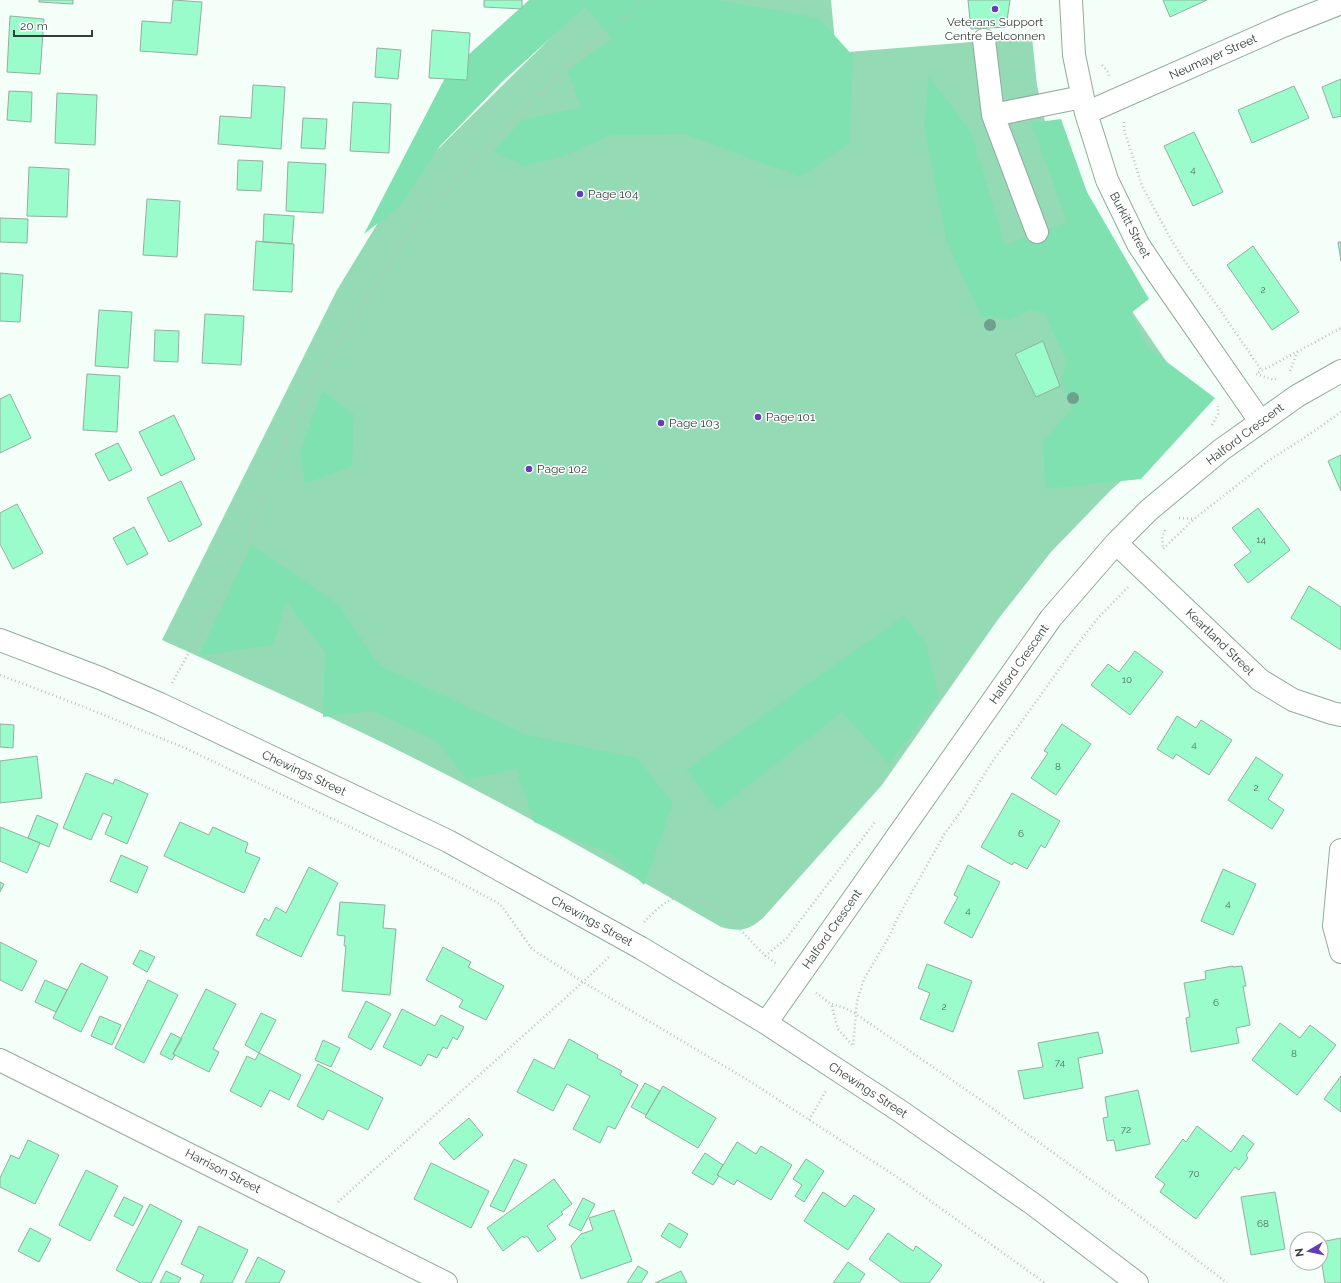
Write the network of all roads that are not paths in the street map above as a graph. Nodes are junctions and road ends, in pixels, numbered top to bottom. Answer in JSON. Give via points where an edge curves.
{"nodes":[{"id":1,"x":1071,"y":0,"type":"edge"},
{"id":2,"x":1341,"y":3,"type":"edge"},
{"id":3,"x":984,"y":40,"type":"dead end"},
{"id":4,"x":1084,"y":105,"type":"junction"},
{"id":5,"x":993,"y":115,"type":"junction"},
{"id":6,"x":1037,"y":232,"type":"dead end"},
{"id":7,"x":1341,"y":371,"type":"edge"},
{"id":8,"x":1260,"y":421,"type":"junction"},
{"id":9,"x":1116,"y":543,"type":"junction"},
{"id":10,"x":0,"y":640,"type":"edge"},
{"id":11,"x":1341,"y":715,"type":"edge"},
{"id":12,"x":1341,"y":850,"type":"edge"},
{"id":13,"x":1341,"y":952,"type":"edge"},
{"id":14,"x":766,"y":1023,"type":"junction"},
{"id":15,"x":0,"y":1060,"type":"edge"},
{"id":16,"x":446,"y":1283,"type":"edge"},
{"id":17,"x":1137,"y":1283,"type":"edge"}],
"edges":[{"from":1,"to":4,"type":"street","name":"Burkitt Street","via":[[1074,55]]},
{"from":2,"to":4,"type":"street","name":"Neumayer Street"},
{"from":3,"to":5,"type":"street"},
{"from":4,"to":5,"type":"street","name":"Neumayer Street"},
{"from":4,"to":8,"type":"street","name":"Burkitt Street","via":[[1107,180],[1138,244]]},
{"from":5,"to":6,"type":"street"},
{"from":7,"to":8,"type":"street","name":"Halford Crescent"},
{"from":8,"to":9,"type":"street","name":"Halford Crescent","via":[[1149,510]]},
{"from":9,"to":11,"type":"street","name":"Keartland Street","via":[[1260,680],[1293,700]]},
{"from":9,"to":14,"type":"street","name":"Halford Crescent","via":[[1051,618]]},
{"from":10,"to":14,"type":"street","name":"Chewings Street","bridge":true,"via":[[160,704],[448,841],[641,948]]},
{"from":12,"to":13,"type":"street","via":[[1334,926]]},
{"from":14,"to":17,"type":"street","name":"Chewings Street","via":[[900,1111],[1033,1204]]},
{"from":15,"to":16,"type":"street","name":"Harrison Street"}]}
